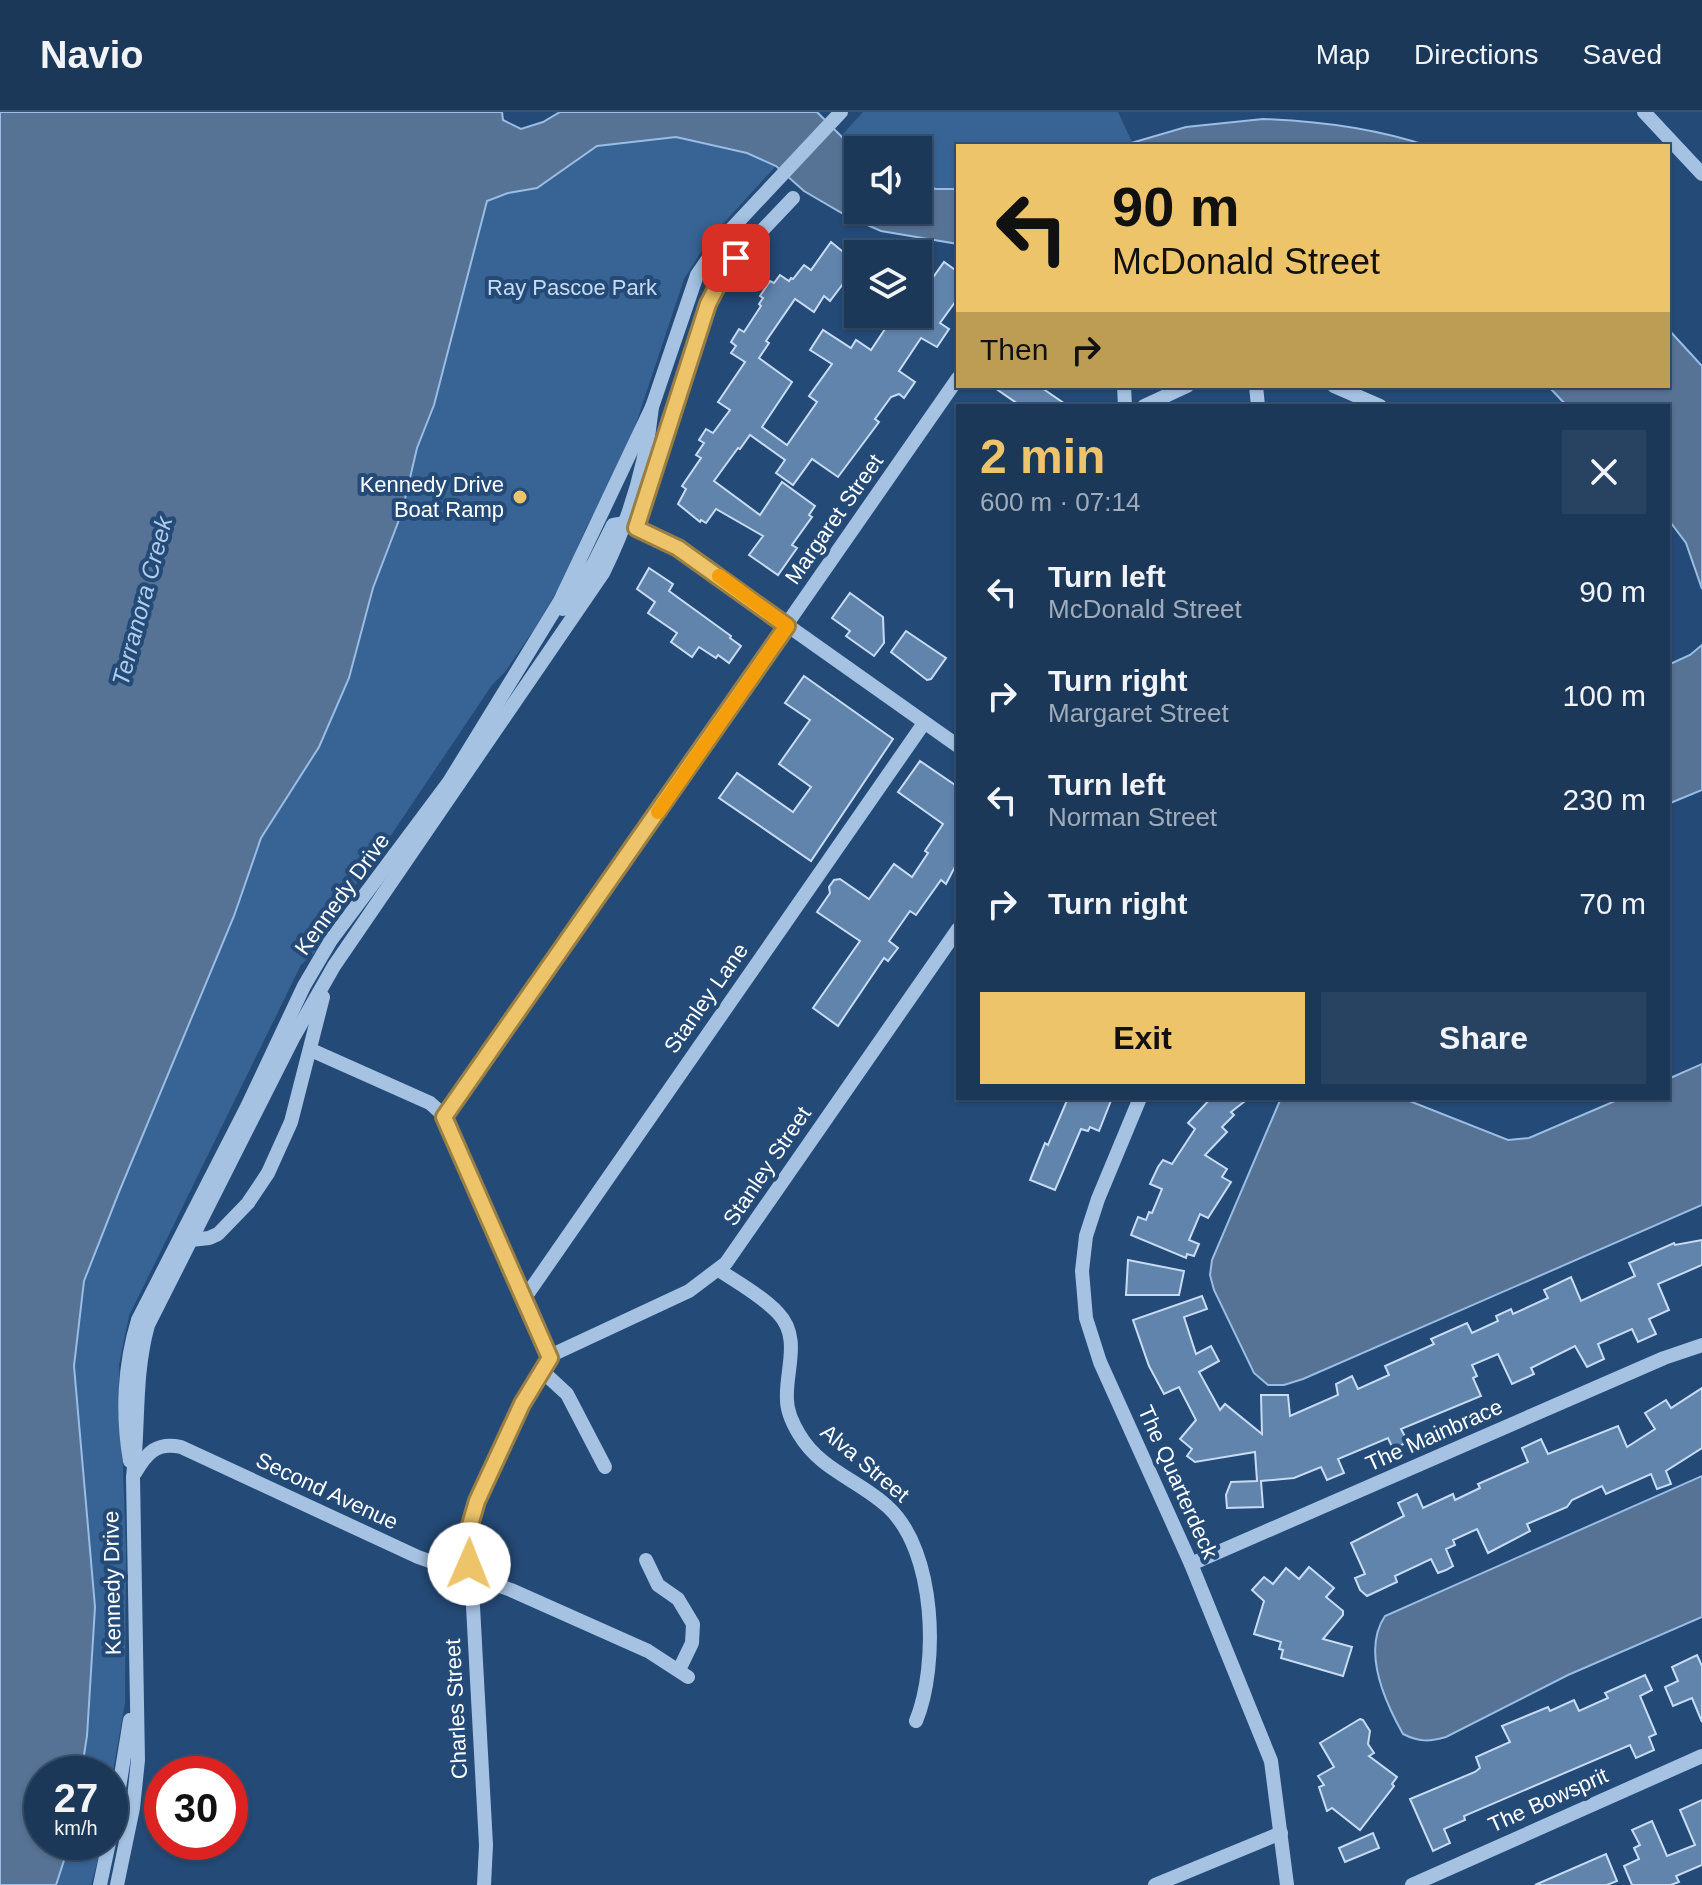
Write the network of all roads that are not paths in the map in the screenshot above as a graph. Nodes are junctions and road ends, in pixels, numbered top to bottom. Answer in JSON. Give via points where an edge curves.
{"nodes":[{"id":1,"x":1644,"y":112,"type":"edge"},
{"id":2,"x":839,"y":114,"type":"edge"},
{"id":3,"x":1702,"y":174,"type":"edge"},
{"id":4,"x":793,"y":198,"type":"dead end"},
{"id":5,"x":956,"y":381,"type":"edge"},
{"id":6,"x":1183,"y":388,"type":"edge"},
{"id":7,"x":1339,"y":388,"type":"edge"},
{"id":8,"x":1148,"y":404,"type":"edge"},
{"id":9,"x":1375,"y":404,"type":"edge"},
{"id":10,"x":652,"y":407,"type":"junction"},
{"id":11,"x":630,"y":525,"type":"junction"},
{"id":12,"x":787,"y":626,"type":"junction"},
{"id":13,"x":543,"y":628,"type":"junction"},
{"id":14,"x":924,"y":723,"type":"junction"},
{"id":15,"x":956,"y":745,"type":"edge"},
{"id":16,"x":956,"y":932,"type":"edge"},
{"id":17,"x":346,"y":950,"type":"junction"},
{"id":18,"x":311,"y":1050,"type":"junction"},
{"id":19,"x":1139,"y":1100,"type":"edge"},
{"id":20,"x":444,"y":1117,"type":"junction"},
{"id":21,"x":191,"y":1240,"type":"junction"},
{"id":22,"x":719,"y":1270,"type":"junction"},
{"id":23,"x":524,"y":1299,"type":"junction"},
{"id":24,"x":1699,"y":1343,"type":"edge"},
{"id":25,"x":546,"y":1364,"type":"junction"},
{"id":26,"x":605,"y":1467,"type":"dead end"},
{"id":27,"x":133,"y":1477,"type":"junction"},
{"id":28,"x":646,"y":1560,"type":"dead end"},
{"id":29,"x":1191,"y":1564,"type":"junction"},
{"id":30,"x":470,"y":1575,"type":"junction"},
{"id":31,"x":135,"y":1688,"type":"junction"},
{"id":32,"x":916,"y":1721,"type":"dead end"},
{"id":33,"x":1702,"y":1756,"type":"edge"},
{"id":34,"x":1281,"y":1833,"type":"junction"},
{"id":35,"x":100,"y":1885,"type":"edge"},
{"id":36,"x":117,"y":1885,"type":"edge"},
{"id":37,"x":484,"y":1885,"type":"edge"},
{"id":38,"x":1155,"y":1885,"type":"edge"},
{"id":39,"x":1287,"y":1885,"type":"edge"},
{"id":40,"x":1412,"y":1885,"type":"edge"}],
"edges":[{"from":1,"to":3,"type":"street"},
{"from":2,"to":10,"type":"street","name":"Kennedy Drive","via":[[721,240],[697,275]]},
{"from":4,"to":11,"type":"street","via":[[736,258],[708,304]]},
{"from":5,"to":12,"type":"street","name":"Margaret Street"},
{"from":6,"to":8,"type":"street"},
{"from":7,"to":9,"type":"street"},
{"from":10,"to":11,"type":"street","name":"Kennedy Drive"},
{"from":10,"to":13,"type":"street","name":"Kennedy Drive"},
{"from":11,"to":12,"type":"street","via":[[678,548]]},
{"from":11,"to":13,"type":"street","via":[[613,525],[565,608]]},
{"from":11,"to":17,"type":"street","name":"Kennedy Drive","via":[[603,573]]},
{"from":12,"to":14,"type":"street"},
{"from":12,"to":20,"type":"street","name":"Margaret Street"},
{"from":13,"to":27,"type":"street","name":"Kennedy Drive","via":[[449,782],[331,940],[150,1296],[127,1372]]},
{"from":14,"to":15,"type":"street"},
{"from":14,"to":23,"type":"street","name":"Stanley Lane"},
{"from":16,"to":22,"type":"street","name":"Stanley Street"},
{"from":17,"to":18,"type":"street","via":[[323,995]]},
{"from":17,"to":21,"type":"street","name":"Kennedy Drive","via":[[293,1038]]},
{"from":18,"to":20,"type":"street","via":[[430,1103]]},
{"from":18,"to":21,"type":"street","via":[[291,1122],[268,1173],[218,1234]]},
{"from":19,"to":29,"type":"street","name":"The Quarterdeck","via":[[1086,1236],[1083,1297],[1100,1362]]},
{"from":20,"to":23,"type":"street"},
{"from":21,"to":27,"type":"street","name":"Kennedy Drive","via":[[160,1299],[141,1351]]},
{"from":22,"to":25,"type":"street","name":"Stanley Street","via":[[689,1291],[569,1346]]},
{"from":22,"to":32,"type":"street","name":"Alva Street","via":[[776,1310],[787,1326],[792,1348],[787,1404],[801,1438],[828,1467],[887,1506],[909,1535],[928,1605],[927,1689]]},
{"from":23,"to":25,"type":"street"},
{"from":24,"to":29,"type":"street","name":"The Mainbrace"},
{"from":25,"to":26,"type":"street"},
{"from":25,"to":30,"type":"street","name":"Charles Street","via":[[472,1515]]},
{"from":27,"to":30,"type":"street","name":"Second Avenue","via":[[151,1453],[167,1444],[181,1447],[418,1557]]},
{"from":27,"to":31,"type":"street","name":"Kennedy Drive"},
{"from":28,"to":30,"type":"street","name":"Second Avenue","via":[[657,1583],[681,1602],[694,1627],[683,1674],[648,1651]]},
{"from":29,"to":34,"type":"street","name":"The Quarterdeck","via":[[1271,1761]]},
{"from":30,"to":37,"type":"street","name":"Charles Street"},
{"from":31,"to":35,"type":"street","name":"Kennedy Drive"},
{"from":31,"to":36,"type":"street","name":"Kennedy Drive","via":[[136,1776]]},
{"from":33,"to":40,"type":"street","name":"The Bowsprit"},
{"from":34,"to":38,"type":"street"},
{"from":34,"to":39,"type":"street","name":"The Quarterdeck"}]}
